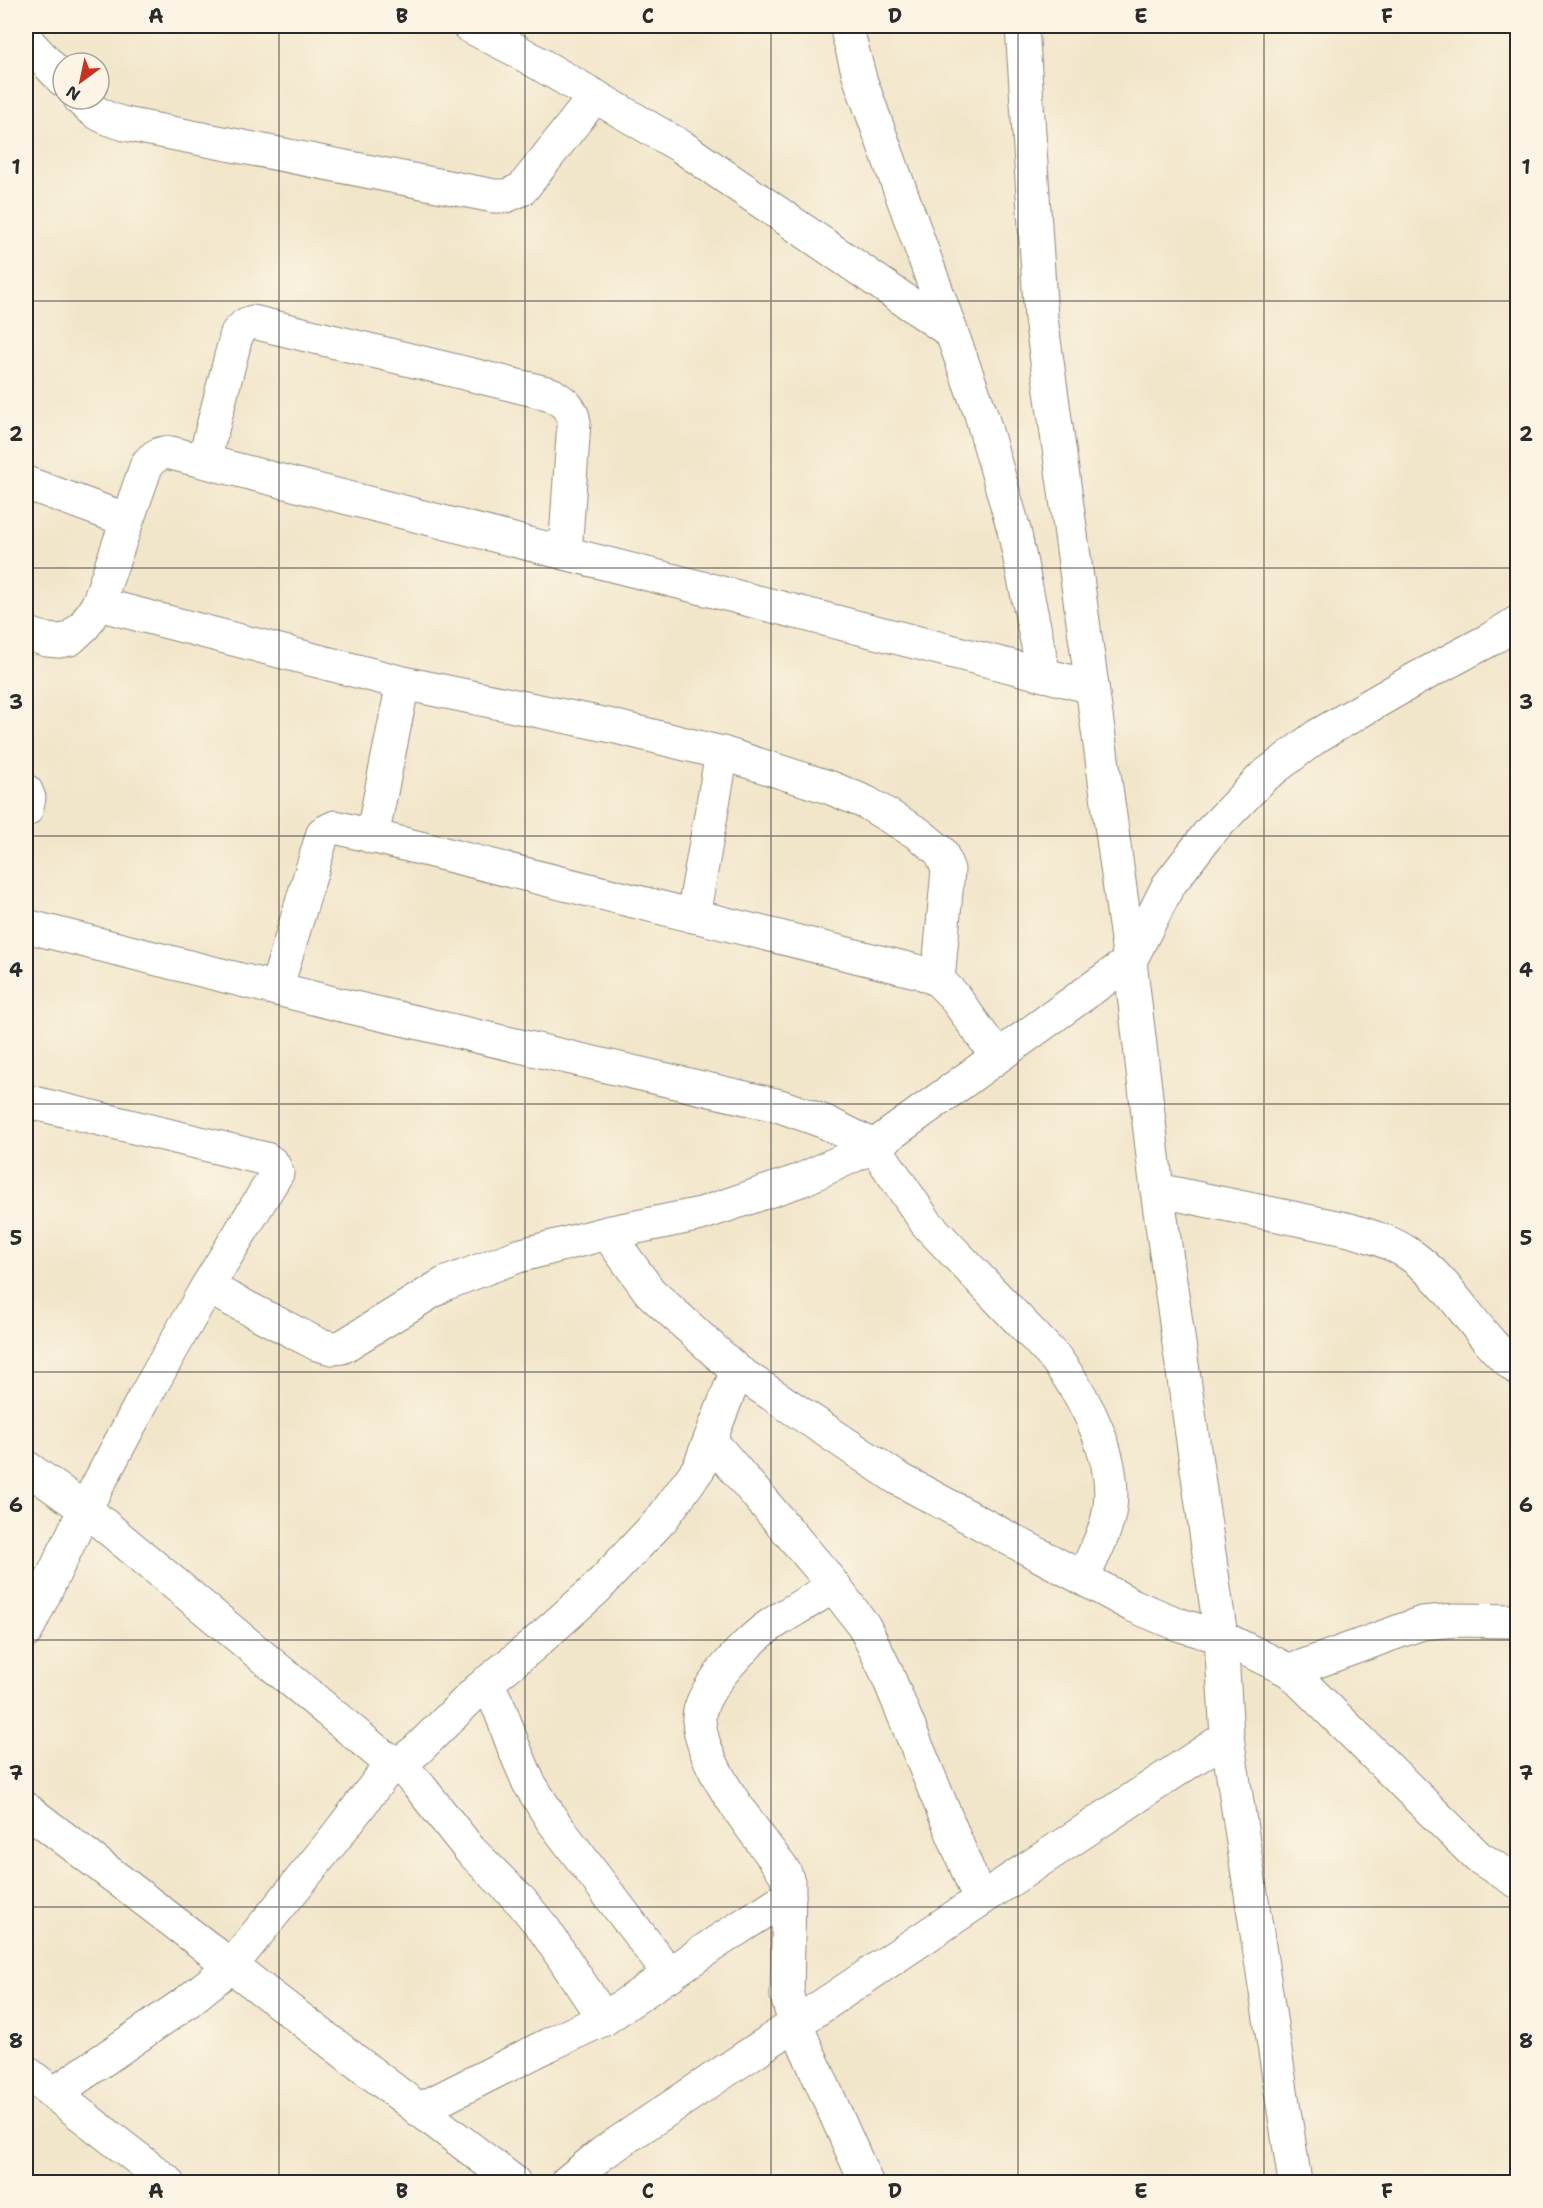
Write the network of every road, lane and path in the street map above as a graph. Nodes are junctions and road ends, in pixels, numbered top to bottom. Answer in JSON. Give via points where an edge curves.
{"nodes":[{"id":1,"x":469,"y":26,"type":"edge"},
{"id":2,"x":846,"y":26,"type":"edge"},
{"id":3,"x":1022,"y":26,"type":"edge"},
{"id":4,"x":26,"y":40,"type":"edge"},
{"id":5,"x":51,"y":67,"type":"edge"},
{"id":6,"x":595,"y":96,"type":"junction"},
{"id":7,"x":93,"y":111,"type":"edge"},
{"id":8,"x":951,"y":332,"type":"junction"},
{"id":9,"x":204,"y":461,"type":"junction"},
{"id":10,"x":26,"y":483,"type":"edge"},
{"id":11,"x":127,"y":520,"type":"junction"},
{"id":12,"x":565,"y":553,"type":"junction"},
{"id":13,"x":98,"y":604,"type":"junction"},
{"id":14,"x":1518,"y":622,"type":"edge"},
{"id":15,"x":26,"y":633,"type":"edge"},
{"id":16,"x":1044,"y":675,"type":"junction"},
{"id":17,"x":403,"y":683,"type":"junction"},
{"id":18,"x":1092,"y":687,"type":"junction"},
{"id":19,"x":722,"y":753,"type":"junction"},
{"id":20,"x":26,"y":791,"type":"edge"},
{"id":21,"x":26,"y":810,"type":"edge"},
{"id":22,"x":372,"y":837,"type":"junction"},
{"id":23,"x":693,"y":916,"type":"junction"},
{"id":24,"x":26,"y":926,"type":"edge"},
{"id":25,"x":1130,"y":961,"type":"junction"},
{"id":26,"x":938,"y":980,"type":"junction"},
{"id":27,"x":276,"y":989,"type":"junction"},
{"id":28,"x":997,"y":1056,"type":"junction"},
{"id":29,"x":26,"y":1101,"type":"edge"},
{"id":30,"x":874,"y":1146,"type":"junction"},
{"id":31,"x":1157,"y":1190,"type":"junction"},
{"id":32,"x":607,"y":1233,"type":"junction"},
{"id":33,"x":207,"y":1287,"type":"junction"},
{"id":34,"x":1518,"y":1369,"type":"edge"},
{"id":35,"x":737,"y":1371,"type":"junction"},
{"id":36,"x":711,"y":1441,"type":"junction"},
{"id":37,"x":26,"y":1467,"type":"edge"},
{"id":38,"x":85,"y":1509,"type":"junction"},
{"id":39,"x":1083,"y":1578,"type":"junction"},
{"id":40,"x":834,"y":1586,"type":"junction"},
{"id":41,"x":1518,"y":1621,"type":"edge"},
{"id":42,"x":26,"y":1632,"type":"edge"},
{"id":43,"x":1221,"y":1637,"type":"junction"},
{"id":44,"x":1290,"y":1671,"type":"junction"},
{"id":45,"x":487,"y":1683,"type":"junction"},
{"id":46,"x":1227,"y":1737,"type":"junction"},
{"id":47,"x":396,"y":1763,"type":"junction"},
{"id":48,"x":26,"y":1809,"type":"edge"},
{"id":49,"x":1518,"y":1882,"type":"edge"},
{"id":50,"x":789,"y":1896,"type":"junction"},
{"id":51,"x":980,"y":1899,"type":"junction"},
{"id":52,"x":230,"y":1967,"type":"junction"},
{"id":53,"x":670,"y":1975,"type":"junction"},
{"id":54,"x":604,"y":2019,"type":"junction"},
{"id":55,"x":795,"y":2024,"type":"junction"},
{"id":56,"x":26,"y":2072,"type":"edge"},
{"id":57,"x":55,"y":2093,"type":"junction"},
{"id":58,"x":419,"y":2110,"type":"junction"},
{"id":59,"x":164,"y":2181,"type":"edge"},
{"id":60,"x":514,"y":2182,"type":"edge"},
{"id":61,"x":567,"y":2182,"type":"edge"},
{"id":62,"x":866,"y":2182,"type":"edge"},
{"id":63,"x":1295,"y":2182,"type":"edge"}],
"edges":[{"from":1,"to":6,"type":"street"},
{"from":2,"to":8,"type":"street","via":[[860,79]]},
{"from":3,"to":18,"type":"street","via":[[1041,318]]},
{"from":4,"to":5,"type":"street"},
{"from":6,"to":7,"type":"street","via":[[522,189],[507,196],[125,124]]},
{"from":6,"to":8,"type":"street","via":[[682,147]]},
{"from":8,"to":16,"type":"street","via":[[981,414],[1014,530]]},
{"from":9,"to":11,"type":"street","via":[[162,452],[154,457],[147,464]]},
{"from":9,"to":12,"type":"street"},
{"from":9,"to":12,"type":"street","via":[[237,333],[253,322],[551,394],[568,405],[574,422]]},
{"from":10,"to":11,"type":"street"},
{"from":11,"to":13,"type":"street"},
{"from":12,"to":16,"type":"street"},
{"from":13,"to":15,"type":"street","via":[[70,639],[47,640]]},
{"from":13,"to":17,"type":"street"},
{"from":14,"to":25,"type":"street","via":[[1317,736],[1263,777],[1209,833],[1168,886]]},
{"from":16,"to":18,"type":"street"},
{"from":17,"to":19,"type":"street"},
{"from":17,"to":22,"type":"street"},
{"from":18,"to":25,"type":"street"},
{"from":19,"to":23,"type":"street"},
{"from":19,"to":26,"type":"street","via":[[867,803],[941,852],[948,870]]},
{"from":20,"to":21,"type":"street"},
{"from":22,"to":23,"type":"street"},
{"from":22,"to":27,"type":"street","via":[[335,827],[323,833]]},
{"from":23,"to":26,"type":"street","via":[[920,972]]},
{"from":24,"to":27,"type":"street"},
{"from":25,"to":28,"type":"street"},
{"from":25,"to":31,"type":"street"},
{"from":26,"to":28,"type":"street"},
{"from":27,"to":30,"type":"street","via":[[780,1106]]},
{"from":28,"to":30,"type":"street"},
{"from":29,"to":33,"type":"street","via":[[266,1159],[273,1164],[278,1173]]},
{"from":30,"to":32,"type":"street","via":[[801,1180],[712,1210]]},
{"from":30,"to":39,"type":"street","via":[[932,1230],[1056,1359],[1074,1383],[1102,1444],[1112,1484],[1108,1520]]},
{"from":31,"to":34,"type":"street","via":[[1350,1230],[1407,1252],[1434,1275],[1503,1358]]},
{"from":31,"to":43,"type":"street"},
{"from":32,"to":33,"type":"street","via":[[518,1256],[444,1284],[350,1342],[332,1348],[308,1340]]},
{"from":32,"to":35,"type":"street","via":[[650,1292]]},
{"from":33,"to":38,"type":"street"},
{"from":35,"to":36,"type":"street"},
{"from":35,"to":39,"type":"street","via":[[897,1478]]},
{"from":36,"to":40,"type":"street"},
{"from":36,"to":45,"type":"street","via":[[699,1468],[661,1520],[596,1590]]},
{"from":37,"to":38,"type":"street"},
{"from":38,"to":42,"type":"street"},
{"from":38,"to":47,"type":"street","via":[[381,1755]]},
{"from":39,"to":43,"type":"street","via":[[1168,1621]]},
{"from":40,"to":50,"type":"street","via":[[770,1626],[735,1657],[708,1691],[698,1718],[708,1757],[731,1798],[785,1873]]},
{"from":40,"to":51,"type":"street","via":[[864,1626],[885,1669]]},
{"from":41,"to":44,"type":"street","via":[[1422,1623]]},
{"from":43,"to":44,"type":"street"},
{"from":43,"to":46,"type":"street"},
{"from":44,"to":49,"type":"street","via":[[1478,1857]]},
{"from":45,"to":47,"type":"street","via":[[417,1750]]},
{"from":45,"to":53,"type":"street","via":[[529,1783],[552,1820]]},
{"from":46,"to":51,"type":"street"},
{"from":46,"to":63,"type":"street"},
{"from":47,"to":52,"type":"street"},
{"from":47,"to":54,"type":"street","via":[[544,1929]]},
{"from":48,"to":52,"type":"street"},
{"from":50,"to":53,"type":"street"},
{"from":50,"to":55,"type":"street","via":[[788,1996]]},
{"from":51,"to":55,"type":"street"},
{"from":52,"to":57,"type":"street","via":[[187,2002]]},
{"from":52,"to":58,"type":"street"},
{"from":53,"to":54,"type":"street"},
{"from":54,"to":58,"type":"street"},
{"from":55,"to":61,"type":"street","via":[[603,2153]]},
{"from":55,"to":62,"type":"street"},
{"from":56,"to":57,"type":"street"},
{"from":57,"to":59,"type":"street"},
{"from":58,"to":60,"type":"street"}]}
